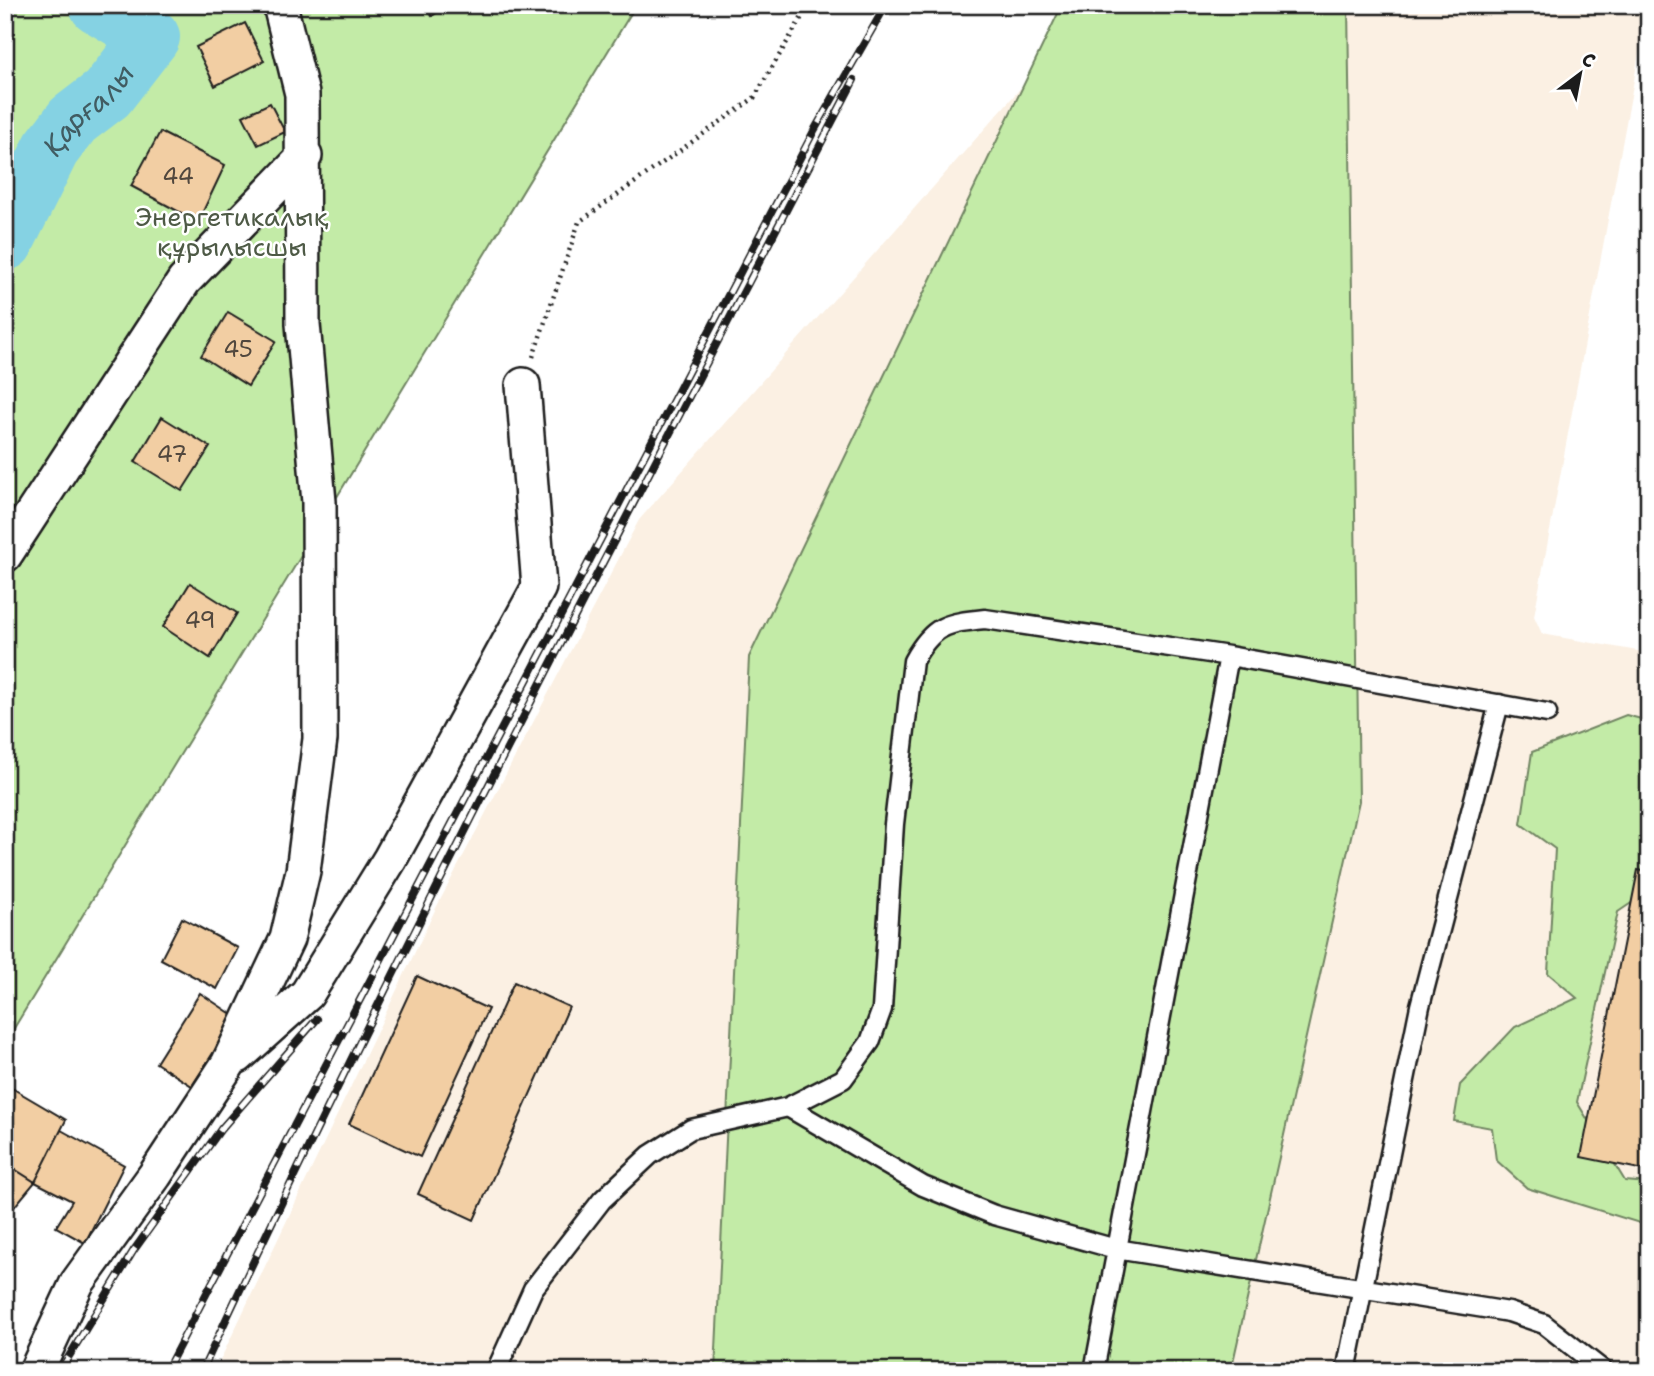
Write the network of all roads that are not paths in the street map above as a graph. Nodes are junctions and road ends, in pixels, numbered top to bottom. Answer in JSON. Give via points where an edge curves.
{"nodes":[{"id":1,"x":280,"y":5,"type":"edge"},
{"id":2,"x":304,"y":156,"type":"junction"},
{"id":3,"x":523,"y":385,"type":"road end"},
{"id":4,"x":5,"y":555,"type":"edge"},
{"id":5,"x":1229,"y":656,"type":"junction"},
{"id":6,"x":1499,"y":704,"type":"junction"},
{"id":7,"x":1547,"y":713,"type":"dead end"},
{"id":8,"x":228,"y":1064,"type":"junction"},
{"id":9,"x":788,"y":1107,"type":"junction"},
{"id":10,"x":1116,"y":1249,"type":"junction"},
{"id":11,"x":1362,"y":1288,"type":"junction"},
{"id":12,"x":36,"y":1371,"type":"edge"},
{"id":13,"x":496,"y":1371,"type":"edge"},
{"id":14,"x":1094,"y":1371,"type":"edge"},
{"id":15,"x":1346,"y":1371,"type":"edge"},
{"id":16,"x":1604,"y":1371,"type":"edge"}],
"edges":[{"from":1,"to":2,"type":"street","via":[[302,94]]},
{"from":2,"to":4,"type":"street","via":[[184,281]]},
{"from":2,"to":8,"type":"street","via":[[303,324],[319,502],[320,739],[303,871],[288,939]]},
{"from":3,"to":8,"type":"street","via":[[539,587],[390,859],[307,994]]},
{"from":5,"to":6,"type":"lane"},
{"from":5,"to":9,"type":"lane","via":[[985,619],[948,622],[926,638],[913,661],[894,824],[882,1009],[870,1042],[843,1079]]},
{"from":5,"to":10,"type":"lane"},
{"from":6,"to":7,"type":"lane"},
{"from":6,"to":11,"type":"lane","via":[[1420,1006]]},
{"from":8,"to":12,"type":"street","via":[[77,1283]]},
{"from":9,"to":10,"type":"lane","via":[[923,1186],[994,1215]]},
{"from":9,"to":13,"type":"lane","via":[[691,1129],[650,1155],[602,1200],[533,1289]]},
{"from":10,"to":11,"type":"lane"},
{"from":10,"to":14,"type":"lane"},
{"from":11,"to":15,"type":"lane"},
{"from":11,"to":16,"type":"lane","via":[[1509,1312],[1544,1324]]}]}
